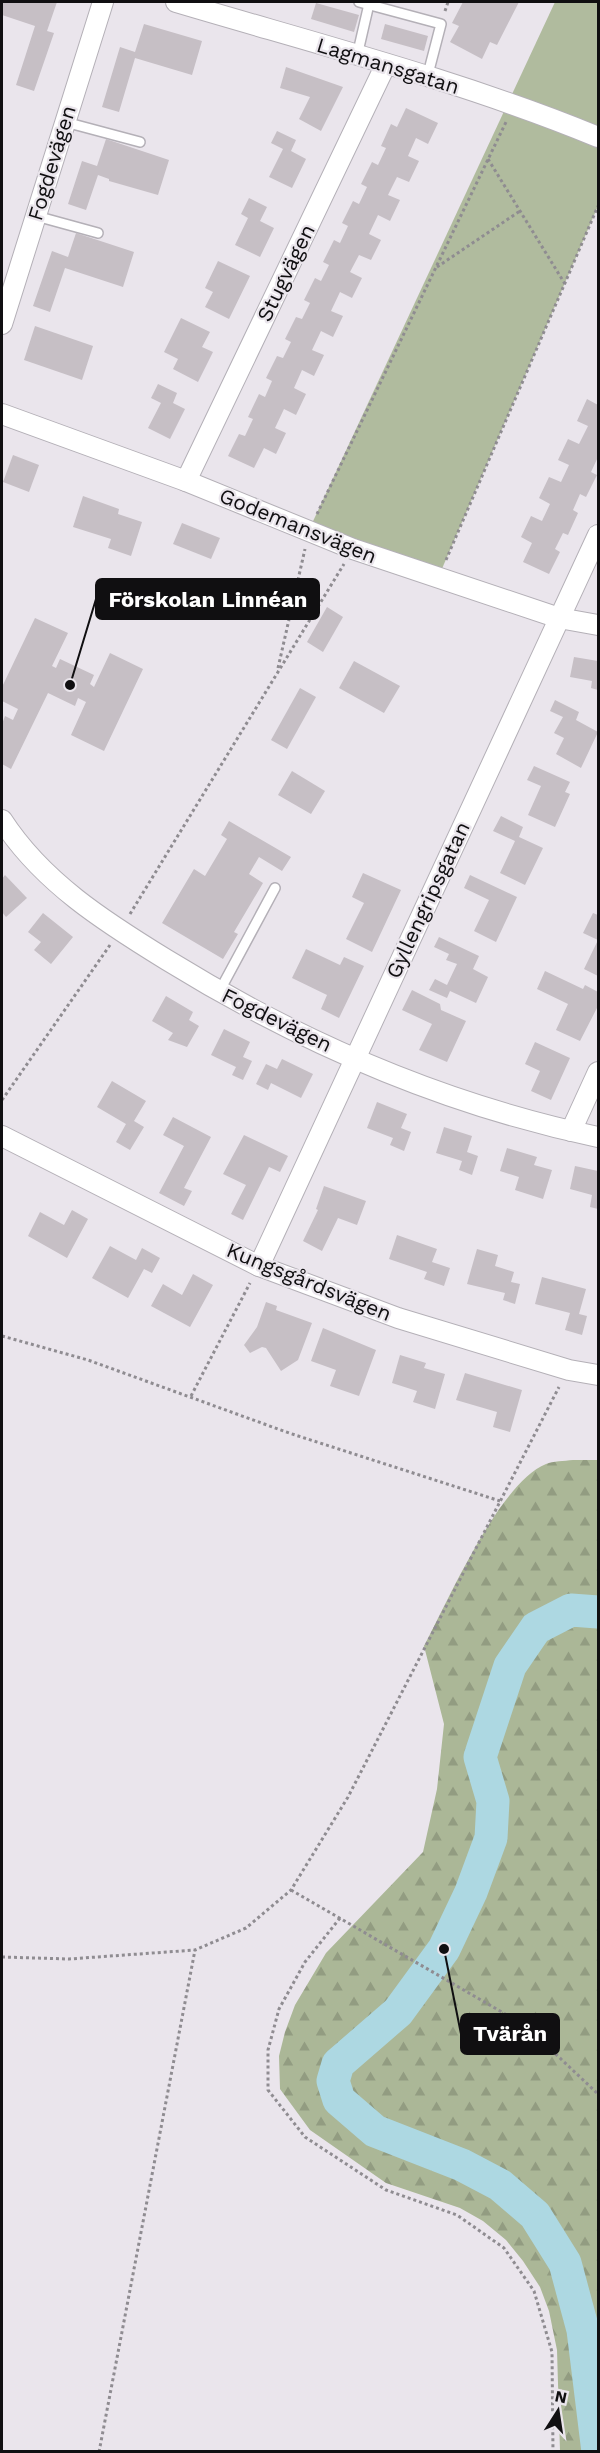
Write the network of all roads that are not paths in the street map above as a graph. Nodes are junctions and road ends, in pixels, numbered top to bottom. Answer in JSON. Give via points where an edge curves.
{"nodes":[{"id":1,"x":103,"y":2,"type":"edge"},
{"id":2,"x":176,"y":2,"type":"edge"},
{"id":3,"x":364,"y":3,"type":"edge"},
{"id":4,"x":357,"y":56,"type":"junction"},
{"id":5,"x":386,"y":64,"type":"junction"},
{"id":6,"x":428,"y":78,"type":"junction"},
{"id":7,"x":65,"y":122,"type":"junction"},
{"id":8,"x":598,"y":137,"type":"edge"},
{"id":9,"x":140,"y":142,"type":"dead end"},
{"id":10,"x":36,"y":216,"type":"junction"},
{"id":11,"x":98,"y":233,"type":"dead end"},
{"id":12,"x":2,"y":324,"type":"edge"},
{"id":13,"x":2,"y":414,"type":"edge"},
{"id":14,"x":186,"y":481,"type":"junction"},
{"id":15,"x":598,"y":535,"type":"edge"},
{"id":16,"x":559,"y":618,"type":"junction"},
{"id":17,"x":598,"y":625,"type":"edge"},
{"id":18,"x":2,"y":820,"type":"edge"},
{"id":19,"x":275,"y":888,"type":"dead end"},
{"id":20,"x":219,"y":993,"type":"junction"},
{"id":21,"x":354,"y":1058,"type":"junction"},
{"id":22,"x":598,"y":1072,"type":"edge"},
{"id":23,"x":571,"y":1131,"type":"junction"},
{"id":24,"x":2,"y":1136,"type":"edge"},
{"id":25,"x":598,"y":1137,"type":"edge"},
{"id":26,"x":259,"y":1266,"type":"junction"},
{"id":27,"x":598,"y":1376,"type":"edge"}],
"edges":[{"from":1,"to":7,"type":"street","name":"Fogdevägen"},
{"from":2,"to":4,"type":"street","name":"Lagmansgatan"},
{"from":3,"to":4,"type":"lane"},
{"from":3,"to":6,"type":"lane","via":[[441,24]]},
{"from":4,"to":5,"type":"street","name":"Lagmansgatan"},
{"from":5,"to":6,"type":"street","name":"Lagmansgatan"},
{"from":5,"to":14,"type":"street","name":"Stugvägen"},
{"from":6,"to":8,"type":"street","name":"Lagmansgatan"},
{"from":7,"to":9,"type":"lane"},
{"from":7,"to":10,"type":"street","name":"Fogdevägen"},
{"from":10,"to":11,"type":"lane"},
{"from":10,"to":12,"type":"street","name":"Fogdevägen"},
{"from":13,"to":14,"type":"street","name":"Godemansvägen"},
{"from":14,"to":16,"type":"street","name":"Godemansvägen","via":[[353,549]]},
{"from":15,"to":16,"type":"street","name":"Gyllengripsgatan"},
{"from":16,"to":17,"type":"street","name":"Godemansvägen"},
{"from":16,"to":21,"type":"street","name":"Gyllengripsgatan"},
{"from":18,"to":20,"type":"street","name":"Fogdevägen","via":[[46,876],[120,932]]},
{"from":19,"to":20,"type":"lane"},
{"from":20,"to":21,"type":"street","name":"Fogdevägen"},
{"from":21,"to":23,"type":"street","name":"Fogdevägen","via":[[423,1087]]},
{"from":21,"to":26,"type":"street","name":"Gyllengripsgatan"},
{"from":22,"to":23,"type":"street"},
{"from":23,"to":25,"type":"street","name":"Fogdevägen"},
{"from":24,"to":26,"type":"street","name":"Kungsgårdsvägen"},
{"from":26,"to":27,"type":"street","name":"Kungsgårdsvägen","via":[[398,1318]]}]}
